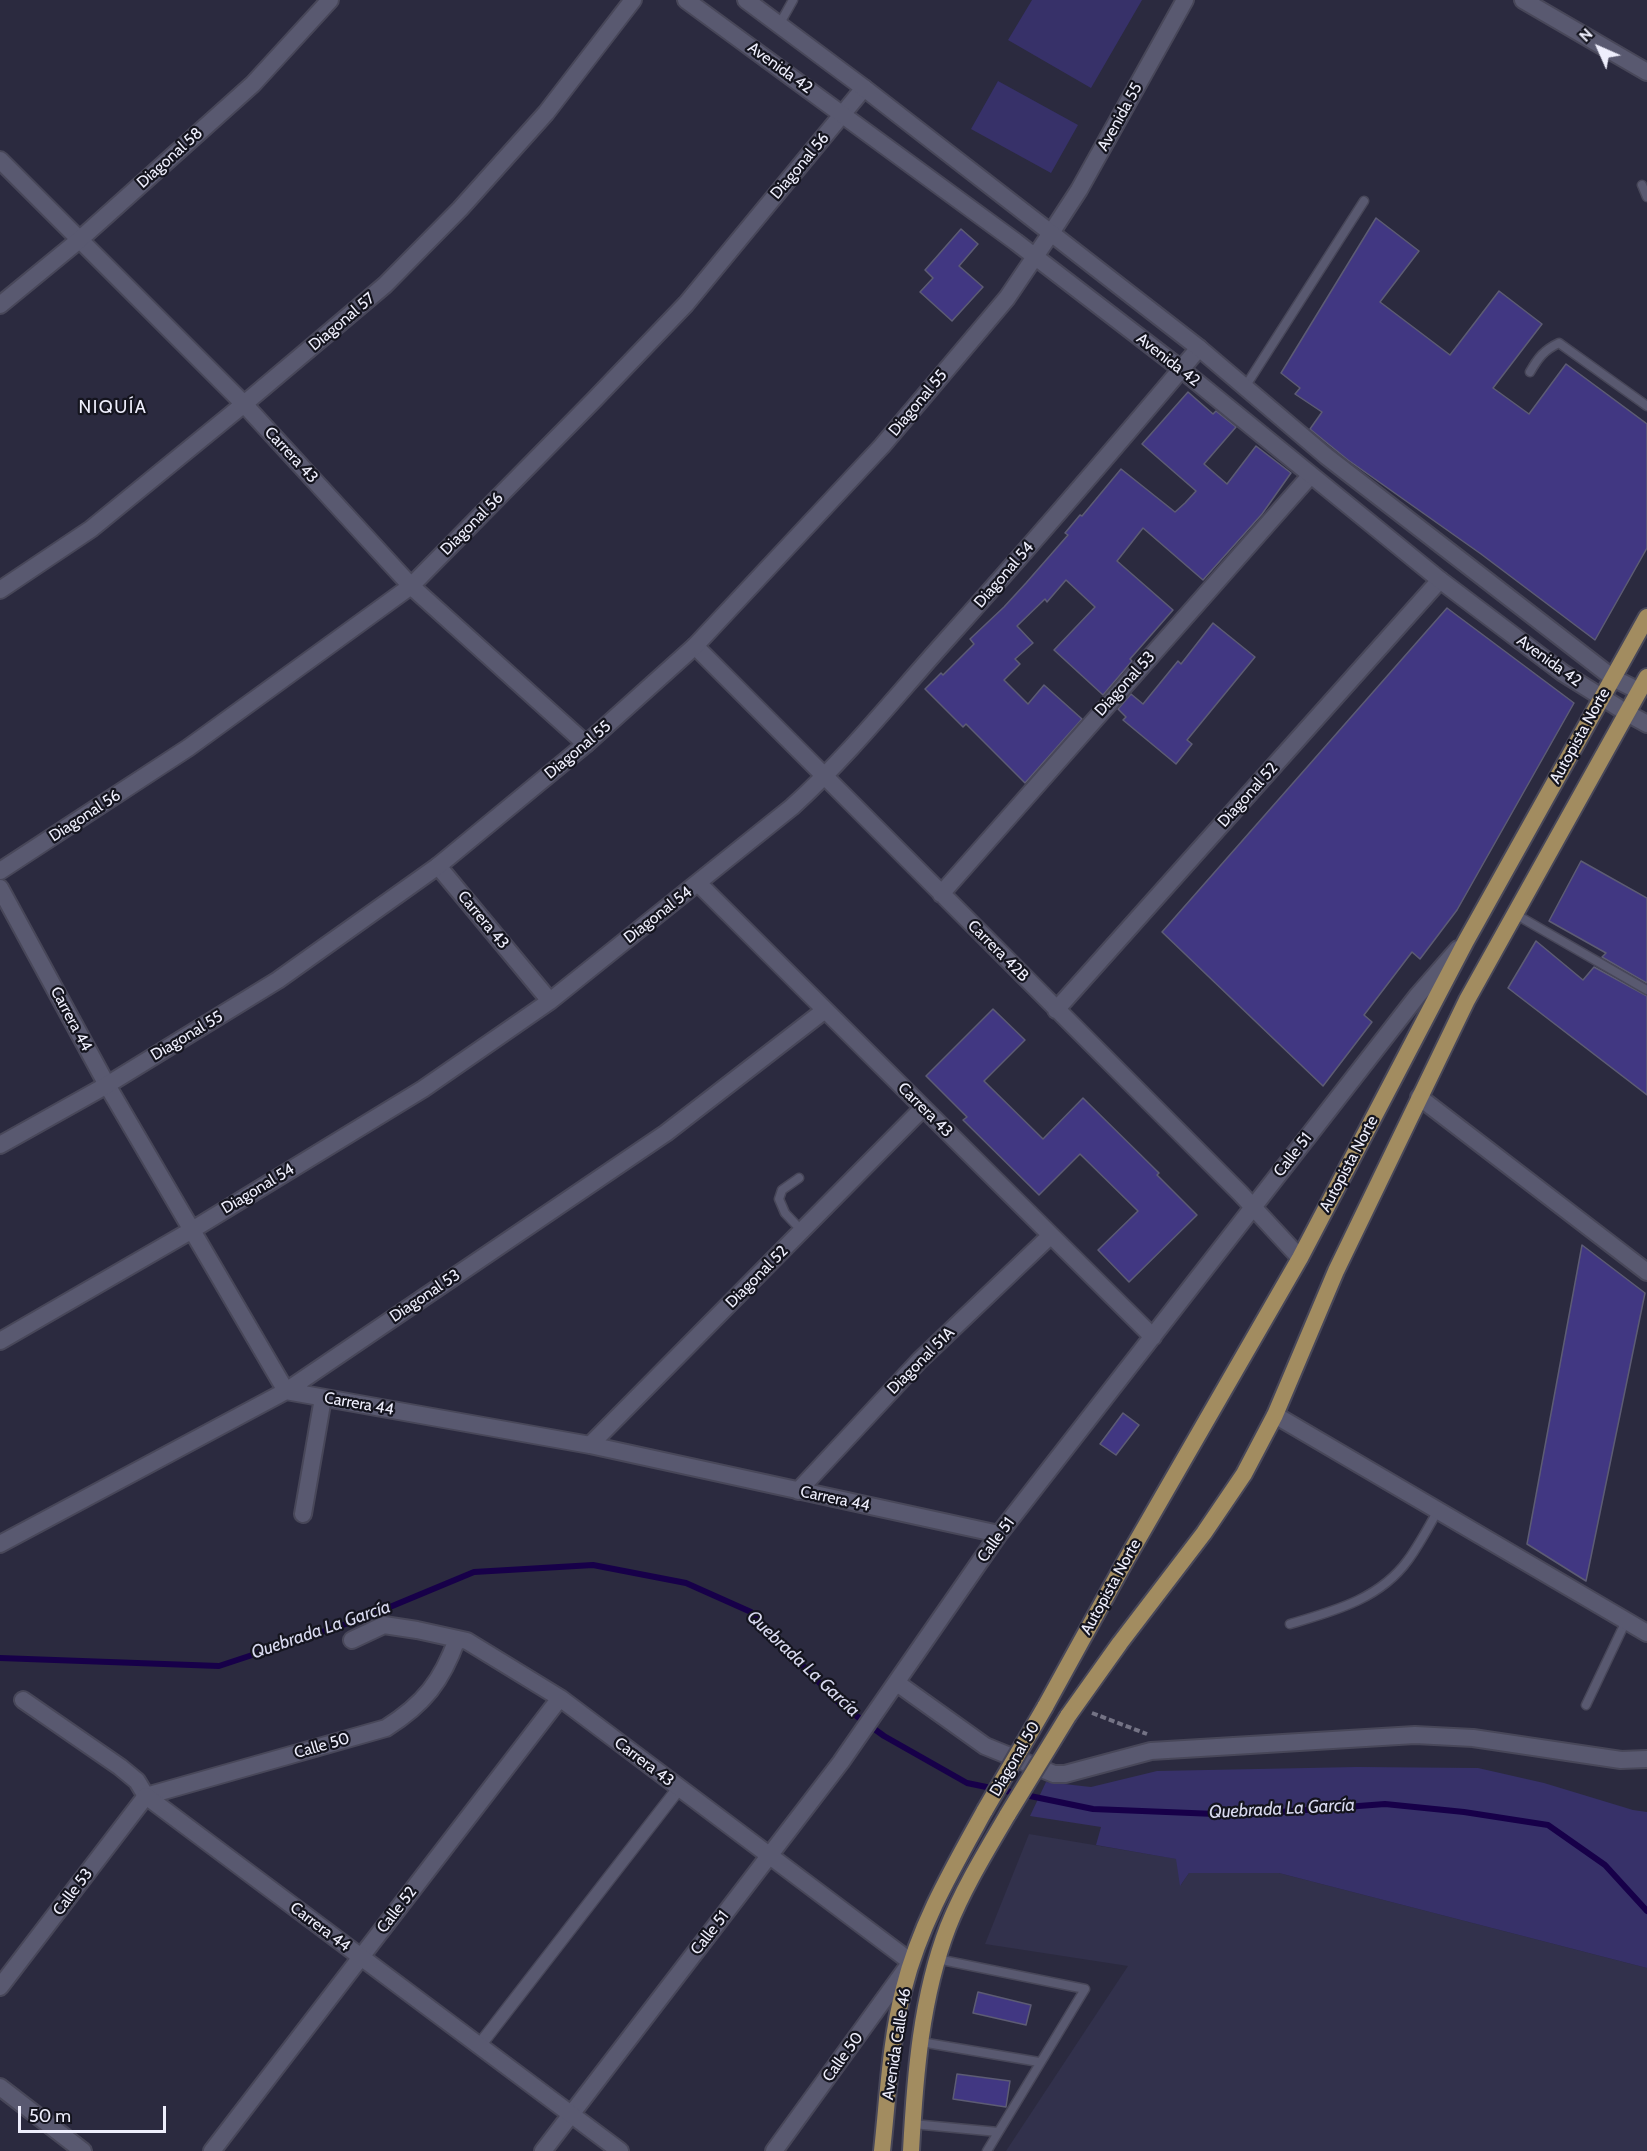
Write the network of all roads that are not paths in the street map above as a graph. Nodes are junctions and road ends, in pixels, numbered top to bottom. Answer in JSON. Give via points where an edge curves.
{"nodes":[{"id":1,"x":330,"y":0,"type":"edge"},
{"id":2,"x":633,"y":0,"type":"edge"},
{"id":3,"x":686,"y":0,"type":"edge"},
{"id":4,"x":746,"y":0,"type":"edge"},
{"id":5,"x":793,"y":0,"type":"edge"},
{"id":6,"x":1185,"y":0,"type":"edge"},
{"id":7,"x":1524,"y":0,"type":"edge"},
{"id":8,"x":779,"y":25,"type":"junction"},
{"id":9,"x":1647,"y":72,"type":"edge"},
{"id":10,"x":864,"y":88,"type":"junction"},
{"id":11,"x":843,"y":114,"type":"junction"},
{"id":12,"x":0,"y":160,"type":"edge"},
{"id":13,"x":1642,"y":185,"type":"dead end"},
{"id":14,"x":1647,"y":196,"type":"edge"},
{"id":15,"x":1364,"y":201,"type":"dead end"},
{"id":16,"x":1051,"y":233,"type":"junction"},
{"id":17,"x":78,"y":241,"type":"junction"},
{"id":18,"x":1036,"y":257,"type":"junction"},
{"id":19,"x":0,"y":305,"type":"edge"},
{"id":20,"x":1199,"y":348,"type":"junction"},
{"id":21,"x":1181,"y":369,"type":"junction"},
{"id":22,"x":1530,"y":372,"type":"dead end"},
{"id":23,"x":1245,"y":387,"type":"junction"},
{"id":24,"x":244,"y":404,"type":"junction"},
{"id":25,"x":1647,"y":406,"type":"edge"},
{"id":26,"x":1310,"y":476,"type":"junction"},
{"id":27,"x":1440,"y":580,"type":"junction"},
{"id":28,"x":411,"y":585,"type":"junction"},
{"id":29,"x":0,"y":590,"type":"edge"},
{"id":30,"x":1647,"y":617,"type":"edge"},
{"id":31,"x":695,"y":646,"type":"junction"},
{"id":32,"x":1613,"y":678,"type":"junction"},
{"id":33,"x":1644,"y":688,"type":"edge"},
{"id":34,"x":1602,"y":698,"type":"junction"},
{"id":35,"x":1627,"y":713,"type":"junction"},
{"id":36,"x":1647,"y":724,"type":"edge"},
{"id":37,"x":586,"y":744,"type":"junction"},
{"id":38,"x":825,"y":777,"type":"junction"},
{"id":39,"x":438,"y":866,"type":"junction"},
{"id":40,"x":0,"y":871,"type":"edge"},
{"id":41,"x":698,"y":883,"type":"junction"},
{"id":42,"x":0,"y":888,"type":"edge"},
{"id":43,"x":941,"y":894,"type":"junction"},
{"id":44,"x":1515,"y":914,"type":"junction"},
{"id":45,"x":1466,"y":940,"type":"junction"},
{"id":46,"x":1647,"y":990,"type":"edge"},
{"id":47,"x":550,"y":1001,"type":"junction"},
{"id":48,"x":825,"y":1010,"type":"junction"},
{"id":49,"x":1056,"y":1010,"type":"junction"},
{"id":50,"x":107,"y":1084,"type":"junction"},
{"id":51,"x":1419,"y":1097,"type":"junction"},
{"id":52,"x":923,"y":1108,"type":"junction"},
{"id":53,"x":0,"y":1146,"type":"edge"},
{"id":54,"x":799,"y":1178,"type":"dead end"},
{"id":55,"x":1253,"y":1206,"type":"junction"},
{"id":56,"x":192,"y":1230,"type":"junction"},
{"id":57,"x":802,"y":1231,"type":"junction"},
{"id":58,"x":1050,"y":1236,"type":"junction"},
{"id":59,"x":1300,"y":1258,"type":"junction"},
{"id":60,"x":1647,"y":1272,"type":"edge"},
{"id":61,"x":1153,"y":1337,"type":"junction"},
{"id":62,"x":0,"y":1341,"type":"edge"},
{"id":63,"x":286,"y":1391,"type":"junction"},
{"id":64,"x":323,"y":1398,"type":"junction"},
{"id":65,"x":1275,"y":1415,"type":"junction"},
{"id":66,"x":590,"y":1445,"type":"junction"},
{"id":67,"x":798,"y":1491,"type":"junction"},
{"id":68,"x":1437,"y":1512,"type":"junction"},
{"id":69,"x":303,"y":1514,"type":"dead end"},
{"id":70,"x":999,"y":1534,"type":"junction"},
{"id":71,"x":0,"y":1544,"type":"edge"},
{"id":72,"x":1626,"y":1621,"type":"junction"},
{"id":73,"x":1290,"y":1624,"type":"dead end"},
{"id":74,"x":1647,"y":1633,"type":"edge"},
{"id":75,"x":457,"y":1639,"type":"junction"},
{"id":76,"x":352,"y":1640,"type":"dead end"},
{"id":77,"x":897,"y":1683,"type":"junction"},
{"id":78,"x":560,"y":1698,"type":"junction"},
{"id":79,"x":23,"y":1700,"type":"dead end"},
{"id":80,"x":1586,"y":1705,"type":"dead end"},
{"id":81,"x":1045,"y":1707,"type":"joint"},
{"id":82,"x":1076,"y":1713,"type":"joint"},
{"id":83,"x":1647,"y":1759,"type":"edge"},
{"id":84,"x":679,"y":1788,"type":"junction"},
{"id":85,"x":146,"y":1796,"type":"junction"},
{"id":86,"x":985,"y":1810,"type":"joint"},
{"id":87,"x":1008,"y":1814,"type":"joint"},
{"id":88,"x":770,"y":1856,"type":"junction"},
{"id":89,"x":361,"y":1957,"type":"junction"},
{"id":90,"x":937,"y":1959,"type":"junction"},
{"id":91,"x":911,"y":1962,"type":"junction"},
{"id":92,"x":0,"y":1987,"type":"edge"},
{"id":93,"x":921,"y":2042,"type":"junction"},
{"id":94,"x":479,"y":2046,"type":"junction"},
{"id":95,"x":1039,"y":2062,"type":"junction"},
{"id":96,"x":0,"y":2087,"type":"edge"},
{"id":97,"x":571,"y":2114,"type":"junction"},
{"id":98,"x":913,"y":2124,"type":"junction"},
{"id":99,"x":998,"y":2132,"type":"junction"},
{"id":100,"x":83,"y":2151,"type":"edge"},
{"id":101,"x":212,"y":2151,"type":"edge"},
{"id":102,"x":543,"y":2151,"type":"edge"},
{"id":103,"x":620,"y":2151,"type":"edge"},
{"id":104,"x":774,"y":2151,"type":"edge"},
{"id":105,"x":882,"y":2151,"type":"edge"},
{"id":106,"x":911,"y":2151,"type":"edge"},
{"id":107,"x":987,"y":2151,"type":"edge"}],
"edges":[{"from":1,"to":17,"type":"street","name":"Diagonal 58","via":[[253,84]]},
{"from":2,"to":24,"type":"street","name":"Diagonal 57","via":[[546,113],[460,209],[385,285]]},
{"from":3,"to":11,"type":"street","name":"Avenida 42"},
{"from":4,"to":8,"type":"street","name":"Avenida 42"},
{"from":5,"to":8,"type":"lane"},
{"from":6,"to":16,"type":"street","name":"Avenida 55"},
{"from":7,"to":9,"type":"street"},
{"from":8,"to":10,"type":"street","name":"Avenida 42"},
{"from":10,"to":11,"type":"street","name":"Diagonal 56"},
{"from":10,"to":16,"type":"street","name":"Avenida 42"},
{"from":11,"to":18,"type":"street","name":"Avenida 42"},
{"from":11,"to":28,"type":"street","name":"Diagonal 56","via":[[686,304]]},
{"from":12,"to":17,"type":"street","name":"Carrera 43"},
{"from":13,"to":14,"type":"lane"},
{"from":15,"to":23,"type":"lane"},
{"from":16,"to":18,"type":"street","name":"Diagonal 55"},
{"from":16,"to":20,"type":"street","name":"Avenida 42"},
{"from":17,"to":19,"type":"street","name":"Diagonal 58"},
{"from":17,"to":24,"type":"street","name":"Carrera 43"},
{"from":18,"to":21,"type":"street","name":"Avenida 42"},
{"from":18,"to":31,"type":"street","name":"Diagonal 55","via":[[1007,298],[882,446]]},
{"from":20,"to":21,"type":"street","name":"Diagonal 54"},
{"from":20,"to":23,"type":"street","name":"Avenida 42"},
{"from":21,"to":26,"type":"street","name":"Avenida 42"},
{"from":21,"to":38,"type":"street","name":"Diagonal 54","via":[[1124,439]]},
{"from":22,"to":25,"type":"lane","via":[[1539,356],[1559,343]]},
{"from":23,"to":32,"type":"street","name":"Avenida 42","via":[[1326,456]]},
{"from":24,"to":28,"type":"street","name":"Carrera 43"},
{"from":24,"to":29,"type":"street","name":"Diagonal 57","via":[[91,529]]},
{"from":26,"to":27,"type":"street","name":"Avenida 42"},
{"from":26,"to":43,"type":"street","name":"Diagonal 53"},
{"from":27,"to":34,"type":"street","name":"Avenida 42"},
{"from":27,"to":49,"type":"street","name":"Diagonal 52"},
{"from":28,"to":37,"type":"street","name":"Carrera 43"},
{"from":28,"to":40,"type":"street","name":"Diagonal 56","via":[[188,748]]},
{"from":30,"to":32,"type":"main road","name":"Autopista Norte"},
{"from":31,"to":37,"type":"street","name":"Diagonal 55"},
{"from":31,"to":38,"type":"street","name":"Carrera 42B"},
{"from":32,"to":33,"type":"street","name":"Avenida 42"},
{"from":32,"to":34,"type":"main road","name":"Autopista Norte"},
{"from":33,"to":35,"type":"main road","name":"Autopista Norte"},
{"from":34,"to":35,"type":"street","name":"Avenida 42"},
{"from":34,"to":45,"type":"main road","name":"Autopista Norte"},
{"from":35,"to":36,"type":"street","name":"Avenida 42"},
{"from":35,"to":44,"type":"main road","name":"Autopista Norte"},
{"from":37,"to":39,"type":"street","name":"Diagonal 55"},
{"from":38,"to":41,"type":"street","name":"Diagonal 54"},
{"from":38,"to":43,"type":"street","name":"Carrera 42B"},
{"from":39,"to":47,"type":"street","name":"Carrera 43"},
{"from":39,"to":50,"type":"street","name":"Diagonal 55","via":[[278,980]]},
{"from":41,"to":47,"type":"street","name":"Diagonal 54"},
{"from":41,"to":48,"type":"street","name":"Carrera 43"},
{"from":42,"to":50,"type":"street","name":"Carrera 44"},
{"from":43,"to":49,"type":"street","name":"Carrera 42B"},
{"from":44,"to":46,"type":"lane"},
{"from":44,"to":51,"type":"main road","name":"Autopista Norte"},
{"from":45,"to":55,"type":"street","name":"Calle 51","via":[[1418,995]]},
{"from":45,"to":59,"type":"main road","name":"Autopista Norte"},
{"from":47,"to":56,"type":"street","name":"Diagonal 54","via":[[423,1089]]},
{"from":48,"to":52,"type":"street","name":"Carrera 43"},
{"from":48,"to":63,"type":"street","name":"Diagonal 53","via":[[666,1133]]},
{"from":49,"to":55,"type":"street","name":"Carrera 42B"},
{"from":50,"to":53,"type":"street","name":"Diagonal 55"},
{"from":50,"to":56,"type":"street","name":"Carrera 44"},
{"from":51,"to":60,"type":"street"},
{"from":51,"to":65,"type":"main road","name":"Autopista Norte","via":[[1336,1272]]},
{"from":52,"to":57,"type":"street","name":"Diagonal 52"},
{"from":52,"to":58,"type":"street","name":"Carrera 43"},
{"from":54,"to":57,"type":"lane","via":[[782,1190],[779,1199],[785,1213]]},
{"from":55,"to":59,"type":"street","name":"Carrera 42B"},
{"from":55,"to":61,"type":"street","name":"Calle 51"},
{"from":56,"to":62,"type":"street","name":"Diagonal 54"},
{"from":56,"to":63,"type":"street","name":"Carrera 44"},
{"from":57,"to":66,"type":"street","name":"Diagonal 52"},
{"from":58,"to":61,"type":"street","name":"Carrera 43"},
{"from":58,"to":67,"type":"street","name":"Diagonal 51A","via":[[920,1360]]},
{"from":59,"to":81,"type":"main road","name":"Autopista Norte"},
{"from":61,"to":70,"type":"street","name":"Calle 51"},
{"from":63,"to":64,"type":"street","name":"Carrera 44"},
{"from":63,"to":71,"type":"street","name":"Diagonal 53"},
{"from":64,"to":66,"type":"street","name":"Carrera 44"},
{"from":64,"to":69,"type":"street"},
{"from":65,"to":68,"type":"street"},
{"from":65,"to":82,"type":"main road","name":"Autopista Norte","via":[[1244,1474],[1120,1643]]},
{"from":66,"to":67,"type":"street","name":"Carrera 44"},
{"from":67,"to":70,"type":"street","name":"Carrera 44"},
{"from":68,"to":72,"type":"street"},
{"from":68,"to":73,"type":"lane","via":[[1407,1562],[1376,1591],[1342,1609]]},
{"from":70,"to":77,"type":"street","name":"Calle 51"},
{"from":72,"to":74,"type":"street"},
{"from":72,"to":80,"type":"lane"},
{"from":75,"to":76,"type":"street","name":"Carrera 43","via":[[384,1625]]},
{"from":75,"to":78,"type":"street","name":"Carrera 43","via":[[467,1641]]},
{"from":75,"to":85,"type":"street","name":"Calle 50","via":[[449,1661],[426,1697],[386,1728]]},
{"from":77,"to":83,"type":"street","via":[[986,1746],[1054,1774],[1151,1751],[1415,1735],[1473,1738],[1621,1760]]},
{"from":77,"to":88,"type":"street","name":"Calle 51"},
{"from":78,"to":84,"type":"street","name":"Carrera 43"},
{"from":78,"to":89,"type":"street","name":"Calle 52"},
{"from":79,"to":85,"type":"street","name":"Carrera 44","via":[[120,1767]]},
{"from":81,"to":86,"type":"main road","name":"Diagonal 50","bridge":true},
{"from":82,"to":87,"type":"main road","name":"Diagonal 50","bridge":true},
{"from":84,"to":88,"type":"street","name":"Carrera 43"},
{"from":84,"to":94,"type":"street"},
{"from":85,"to":89,"type":"street","name":"Carrera 44"},
{"from":85,"to":92,"type":"street","name":"Calle 53"},
{"from":86,"to":91,"type":"main road","name":"Avenida Calle 46","via":[[944,1884]]},
{"from":87,"to":90,"type":"main road","name":"Avenida Calle 46","via":[[959,1903]]},
{"from":88,"to":91,"type":"street","name":"Carrera 43"},
{"from":88,"to":97,"type":"street","name":"Calle 51"},
{"from":89,"to":94,"type":"street","name":"Carrera 44"},
{"from":89,"to":101,"type":"street","name":"Calle 52"},
{"from":90,"to":93,"type":"main road","name":"Avenida Calle 46"},
{"from":90,"to":95,"type":"lane","via":[[1085,1989]]},
{"from":91,"to":104,"type":"street","name":"Calle 50"},
{"from":91,"to":105,"type":"main road","name":"Avenida Calle 46","via":[[898,2013]]},
{"from":93,"to":95,"type":"lane"},
{"from":93,"to":98,"type":"main road","name":"Avenida Calle 46"},
{"from":94,"to":97,"type":"street","name":"Carrera 44"},
{"from":95,"to":99,"type":"lane"},
{"from":96,"to":100,"type":"street"},
{"from":97,"to":102,"type":"street","name":"Calle 51"},
{"from":97,"to":103,"type":"street","name":"Carrera 44"},
{"from":98,"to":99,"type":"lane"},
{"from":98,"to":106,"type":"main road","name":"Avenida Calle 46"},
{"from":99,"to":107,"type":"lane"}]}
